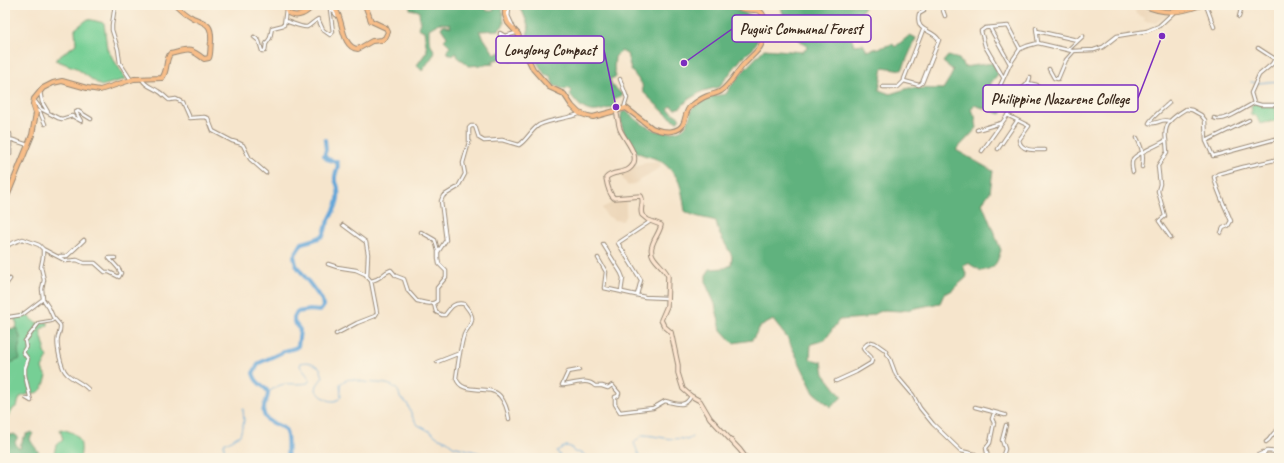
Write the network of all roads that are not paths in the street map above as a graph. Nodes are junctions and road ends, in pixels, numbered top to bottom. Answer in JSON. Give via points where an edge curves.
{"nodes":[{"id":1,"x":115,"y":5,"type":"edge"},
{"id":2,"x":176,"y":5,"type":"edge"},
{"id":3,"x":313,"y":5,"type":"edge"},
{"id":4,"x":333,"y":5,"type":"edge"},
{"id":5,"x":365,"y":5,"type":"edge"},
{"id":6,"x":505,"y":5,"type":"edge"},
{"id":7,"x":509,"y":5,"type":"edge"},
{"id":8,"x":732,"y":5,"type":"edge"},
{"id":9,"x":924,"y":5,"type":"edge"},
{"id":10,"x":941,"y":5,"type":"edge"},
{"id":11,"x":1145,"y":5,"type":"edge"},
{"id":12,"x":1201,"y":5,"type":"edge"},
{"id":13,"x":1206,"y":5,"type":"edge"},
{"id":14,"x":1242,"y":5,"type":"edge"},
{"id":15,"x":285,"y":7,"type":"edge"},
{"id":16,"x":1173,"y":13,"type":"junction"},
{"id":17,"x":339,"y":16,"type":"junction"},
{"id":18,"x":945,"y":16,"type":"dead end"},
{"id":19,"x":1239,"y":17,"type":"dead end"},
{"id":20,"x":285,"y":21,"type":"junction"},
{"id":21,"x":1214,"y":27,"type":"dead end"},
{"id":22,"x":990,"y":28,"type":"junction"},
{"id":23,"x":923,"y":30,"type":"junction"},
{"id":24,"x":516,"y":32,"type":"junction"},
{"id":25,"x":1083,"y":36,"type":"dead end"},
{"id":26,"x":254,"y":37,"type":"dead end"},
{"id":27,"x":500,"y":38,"type":"dead end"},
{"id":28,"x":1077,"y":40,"type":"junction"},
{"id":29,"x":1038,"y":43,"type":"junction"},
{"id":30,"x":1258,"y":48,"type":"dead end"},
{"id":31,"x":1020,"y":49,"type":"junction"},
{"id":32,"x":1068,"y":50,"type":"junction"},
{"id":33,"x":1074,"y":51,"type":"junction"},
{"id":34,"x":1279,"y":58,"type":"edge"},
{"id":35,"x":1275,"y":59,"type":"junction"},
{"id":36,"x":1010,"y":64,"type":"junction"},
{"id":37,"x":1049,"y":69,"type":"dead end"},
{"id":38,"x":1004,"y":77,"type":"junction"},
{"id":39,"x":1030,"y":77,"type":"dead end"},
{"id":40,"x":142,"y":78,"type":"junction"},
{"id":41,"x":620,"y":79,"type":"dead end"},
{"id":42,"x":131,"y":80,"type":"junction"},
{"id":43,"x":904,"y":80,"type":"junction"},
{"id":44,"x":1028,"y":83,"type":"junction"},
{"id":45,"x":1037,"y":85,"type":"dead end"},
{"id":46,"x":883,"y":87,"type":"dead end"},
{"id":47,"x":40,"y":91,"type":"junction"},
{"id":48,"x":1009,"y":95,"type":"junction"},
{"id":49,"x":34,"y":99,"type":"junction"},
{"id":50,"x":1169,"y":103,"type":"dead end"},
{"id":51,"x":1254,"y":103,"type":"junction"},
{"id":52,"x":1275,"y":105,"type":"dead end"},
{"id":53,"x":624,"y":108,"type":"junction"},
{"id":54,"x":35,"y":110,"type":"junction"},
{"id":55,"x":616,"y":111,"type":"junction"},
{"id":56,"x":579,"y":113,"type":"junction"},
{"id":57,"x":50,"y":114,"type":"junction"},
{"id":58,"x":1007,"y":115,"type":"junction"},
{"id":59,"x":91,"y":118,"type":"dead end"},
{"id":60,"x":1214,"y":118,"type":"dead end"},
{"id":61,"x":1249,"y":120,"type":"dead end"},
{"id":62,"x":1017,"y":121,"type":"junction"},
{"id":63,"x":1170,"y":121,"type":"junction"},
{"id":64,"x":1002,"y":123,"type":"junction"},
{"id":65,"x":45,"y":124,"type":"dead end"},
{"id":66,"x":977,"y":130,"type":"dead end"},
{"id":67,"x":10,"y":134,"type":"dead end"},
{"id":68,"x":1137,"y":138,"type":"dead end"},
{"id":69,"x":1279,"y":138,"type":"edge"},
{"id":70,"x":10,"y":139,"type":"junction"},
{"id":71,"x":1166,"y":140,"type":"junction"},
{"id":72,"x":1206,"y":141,"type":"junction"},
{"id":73,"x":28,"y":145,"type":"junction"},
{"id":74,"x":998,"y":149,"type":"dead end"},
{"id":75,"x":1045,"y":150,"type":"dead end"},
{"id":76,"x":982,"y":151,"type":"dead end"},
{"id":77,"x":1143,"y":153,"type":"junction"},
{"id":78,"x":10,"y":154,"type":"dead end"},
{"id":79,"x":1279,"y":159,"type":"edge"},
{"id":80,"x":1142,"y":167,"type":"dead end"},
{"id":81,"x":1133,"y":172,"type":"dead end"},
{"id":82,"x":266,"y":173,"type":"dead end"},
{"id":83,"x":5,"y":196,"type":"edge"},
{"id":84,"x":651,"y":221,"type":"junction"},
{"id":85,"x":343,"y":225,"type":"dead end"},
{"id":86,"x":421,"y":232,"type":"dead end"},
{"id":87,"x":1221,"y":233,"type":"dead end"},
{"id":88,"x":1171,"y":238,"type":"dead end"},
{"id":89,"x":84,"y":240,"type":"dead end"},
{"id":90,"x":603,"y":244,"type":"dead end"},
{"id":91,"x":5,"y":248,"type":"edge"},
{"id":92,"x":43,"y":249,"type":"junction"},
{"id":93,"x":438,"y":252,"type":"junction"},
{"id":94,"x":59,"y":256,"type":"junction"},
{"id":95,"x":115,"y":258,"type":"dead end"},
{"id":96,"x":598,"y":258,"type":"dead end"},
{"id":97,"x":328,"y":264,"type":"dead end"},
{"id":98,"x":367,"y":277,"type":"junction"},
{"id":99,"x":10,"y":279,"type":"dead end"},
{"id":100,"x":371,"y":281,"type":"junction"},
{"id":101,"x":5,"y":284,"type":"edge"},
{"id":102,"x":621,"y":292,"type":"junction"},
{"id":103,"x":637,"y":295,"type":"junction"},
{"id":104,"x":42,"y":298,"type":"junction"},
{"id":105,"x":667,"y":298,"type":"junction"},
{"id":106,"x":434,"y":304,"type":"junction"},
{"id":107,"x":5,"y":316,"type":"edge"},
{"id":108,"x":54,"y":319,"type":"junction"},
{"id":109,"x":336,"y":334,"type":"dead end"},
{"id":110,"x":460,"y":353,"type":"junction"},
{"id":111,"x":437,"y":362,"type":"dead end"},
{"id":112,"x":579,"y":370,"type":"dead end"},
{"id":113,"x":836,"y":381,"type":"dead end"},
{"id":114,"x":88,"y":389,"type":"dead end"},
{"id":115,"x":691,"y":396,"type":"junction"},
{"id":116,"x":26,"y":398,"type":"dead end"},
{"id":117,"x":975,"y":407,"type":"dead end"},
{"id":118,"x":994,"y":413,"type":"junction"},
{"id":119,"x":1005,"y":415,"type":"dead end"},
{"id":120,"x":509,"y":419,"type":"dead end"},
{"id":121,"x":1006,"y":425,"type":"dead end"},
{"id":122,"x":1279,"y":430,"type":"edge"},
{"id":123,"x":1266,"y":442,"type":"dead end"},
{"id":124,"x":1263,"y":452,"type":"junction"},
{"id":125,"x":1279,"y":452,"type":"edge"},
{"id":126,"x":1256,"y":456,"type":"dead end"},
{"id":127,"x":746,"y":458,"type":"edge"},
{"id":128,"x":975,"y":458,"type":"edge"},
{"id":129,"x":988,"y":458,"type":"edge"},
{"id":130,"x":1002,"y":458,"type":"edge"},
{"id":131,"x":1266,"y":458,"type":"edge"}],
"edges":[{"from":1,"to":42,"type":"street","via":[[112,30],[118,46],[120,63]]},
{"from":2,"to":40,"type":"main road","via":[[184,13],[209,26],[211,54],[209,58],[204,59],[190,50],[170,54],[162,78]]},
{"from":3,"to":15,"type":"main road","via":[[305,13],[295,16]]},
{"from":4,"to":17,"type":"main road"},
{"from":5,"to":17,"type":"main road","via":[[371,21],[386,28],[388,32],[382,40],[372,41],[361,48],[352,48],[345,38]]},
{"from":6,"to":24,"type":"main road","via":[[506,20]]},
{"from":7,"to":24,"type":"street","via":[[509,20]]},
{"from":8,"to":53,"type":"main road","via":[[761,11],[765,31],[758,49],[725,88],[691,106],[684,124],[675,131],[656,130]]},
{"from":9,"to":23,"type":"street","via":[[924,11],[919,14],[918,20]]},
{"from":10,"to":18,"type":"street"},
{"from":11,"to":16,"type":"main road"},
{"from":12,"to":16,"type":"main road"},
{"from":13,"to":21,"type":"street"},
{"from":14,"to":19,"type":"street"},
{"from":15,"to":20,"type":"street"},
{"from":16,"to":33,"type":"street","via":[[1158,26],[1147,31],[1117,36],[1103,47],[1094,50]]},
{"from":17,"to":20,"type":"street","via":[[330,9],[333,32],[330,35],[323,30],[318,19],[305,27]]},
{"from":20,"to":26,"type":"street","via":[[283,26],[272,28],[265,51],[262,51],[259,41]]},
{"from":22,"to":31,"type":"street","via":[[1008,26]]},
{"from":22,"to":36,"type":"street"},
{"from":22,"to":38,"type":"street","via":[[983,29],[981,35],[988,52]]},
{"from":23,"to":43,"type":"street"},
{"from":23,"to":43,"type":"street","via":[[939,40],[921,84]]},
{"from":24,"to":27,"type":"street","via":[[505,36],[500,33]]},
{"from":24,"to":56,"type":"main road","via":[[529,64],[549,87],[564,94]]},
{"from":25,"to":28,"type":"street"},
{"from":28,"to":29,"type":"street","via":[[1036,29]]},
{"from":28,"to":32,"type":"street"},
{"from":29,"to":31,"type":"street"},
{"from":29,"to":32,"type":"street"},
{"from":30,"to":35,"type":"street"},
{"from":31,"to":36,"type":"street"},
{"from":32,"to":33,"type":"street"},
{"from":33,"to":37,"type":"street","via":[[1066,60],[1058,79],[1054,78]]},
{"from":34,"to":35,"type":"street"},
{"from":35,"to":51,"type":"street","via":[[1259,75],[1255,83],[1251,93]]},
{"from":36,"to":38,"type":"street"},
{"from":38,"to":48,"type":"street","via":[[999,88]]},
{"from":39,"to":44,"type":"street"},
{"from":40,"to":42,"type":"main road"},
{"from":40,"to":82,"type":"street","via":[[149,87],[169,100],[176,99],[182,102],[189,118],[208,118],[213,131],[243,145],[250,159]]},
{"from":41,"to":53,"type":"street","via":[[627,98]]},
{"from":42,"to":47,"type":"main road","via":[[97,90],[59,81]]},
{"from":43,"to":46,"type":"street","via":[[898,87]]},
{"from":44,"to":45,"type":"street"},
{"from":44,"to":48,"type":"street"},
{"from":47,"to":49,"type":"main road"},
{"from":47,"to":57,"type":"street","via":[[43,106]]},
{"from":48,"to":58,"type":"street","via":[[1016,105]]},
{"from":49,"to":54,"type":"main road"},
{"from":49,"to":57,"type":"street","via":[[41,109]]},
{"from":50,"to":63,"type":"street","via":[[1149,123]]},
{"from":51,"to":52,"type":"street"},
{"from":51,"to":60,"type":"street","via":[[1224,119]]},
{"from":53,"to":55,"type":"main road"},
{"from":54,"to":65,"type":"street","via":[[40,112]]},
{"from":54,"to":73,"type":"main road"},
{"from":55,"to":56,"type":"main road","via":[[593,116]]},
{"from":55,"to":84,"type":"main road","via":[[620,131],[633,150],[633,162],[628,169],[608,175],[606,178],[611,196],[641,196],[641,213],[644,218]]},
{"from":56,"to":93,"type":"street","via":[[538,126],[519,145],[502,140],[484,141],[479,138],[475,126],[470,126],[463,163],[465,174],[458,187],[441,201],[446,240]]},
{"from":57,"to":59,"type":"street","via":[[61,119],[72,116],[81,121],[76,112],[78,110]]},
{"from":58,"to":62,"type":"street"},
{"from":58,"to":64,"type":"street"},
{"from":61,"to":72,"type":"street"},
{"from":62,"to":74,"type":"street"},
{"from":62,"to":75,"type":"street","via":[[1029,126],[1020,140],[1021,145],[1034,151]]},
{"from":63,"to":71,"type":"street","via":[[1165,128]]},
{"from":63,"to":72,"type":"street","via":[[1186,109],[1192,110],[1205,120]]},
{"from":64,"to":66,"type":"street"},
{"from":64,"to":76,"type":"street"},
{"from":67,"to":70,"type":"street"},
{"from":68,"to":77,"type":"street"},
{"from":69,"to":72,"type":"street","via":[[1213,156]]},
{"from":70,"to":73,"type":"street"},
{"from":70,"to":78,"type":"street"},
{"from":71,"to":77,"type":"street"},
{"from":71,"to":88,"type":"street","via":[[1167,152],[1158,166],[1158,191],[1165,216],[1159,221]]},
{"from":73,"to":83,"type":"main road"},
{"from":77,"to":80,"type":"street"},
{"from":77,"to":81,"type":"street","via":[[1133,159]]},
{"from":79,"to":87,"type":"street","via":[[1214,177],[1216,188],[1231,221]]},
{"from":84,"to":103,"type":"street","via":[[618,241],[641,280]]},
{"from":84,"to":105,"type":"main road","via":[[661,224],[652,245],[652,252],[668,274]]},
{"from":85,"to":98,"type":"street","via":[[366,242]]},
{"from":86,"to":93,"type":"street","via":[[435,240]]},
{"from":89,"to":94,"type":"street","via":[[67,256]]},
{"from":90,"to":102,"type":"street","via":[[622,273]]},
{"from":91,"to":92,"type":"street","via":[[23,239]]},
{"from":92,"to":94,"type":"street"},
{"from":92,"to":104,"type":"street"},
{"from":93,"to":106,"type":"street","via":[[438,261],[446,271],[446,277],[437,288],[437,300]]},
{"from":94,"to":95,"type":"street","via":[[66,261],[95,263],[104,272],[119,276],[119,269],[109,258]]},
{"from":96,"to":102,"type":"street","via":[[606,272],[604,288]]},
{"from":97,"to":98,"type":"street","via":[[362,271]]},
{"from":98,"to":100,"type":"street"},
{"from":99,"to":101,"type":"street"},
{"from":100,"to":106,"type":"street","via":[[379,279],[391,270],[396,276],[404,279],[415,300]]},
{"from":100,"to":109,"type":"street","via":[[376,315]]},
{"from":102,"to":103,"type":"street"},
{"from":103,"to":105,"type":"street"},
{"from":104,"to":107,"type":"street","via":[[22,315]]},
{"from":104,"to":108,"type":"street"},
{"from":105,"to":115,"type":"main road","via":[[667,306],[661,321],[671,332],[680,381],[683,389]]},
{"from":106,"to":110,"type":"street","via":[[436,312],[445,315],[453,305],[460,303],[465,305],[472,317],[464,334]]},
{"from":108,"to":114,"type":"street","via":[[60,325],[59,356],[65,372]]},
{"from":108,"to":116,"type":"street","via":[[39,323],[25,341],[26,347],[23,352],[28,359],[25,375],[31,401]]},
{"from":110,"to":111,"type":"street"},
{"from":110,"to":120,"type":"street","via":[[457,382],[465,388],[499,395]]},
{"from":112,"to":115,"type":"street","via":[[568,372],[562,385],[584,381],[608,388],[612,385],[619,393],[615,397],[618,412],[653,408],[665,401],[685,404]]},
{"from":113,"to":128,"type":"street","via":[[871,363],[872,359],[864,348],[868,342],[875,343],[888,354],[896,375],[933,424],[961,451],[975,454]]},
{"from":115,"to":127,"type":"main road","via":[[700,401],[710,418]]},
{"from":117,"to":118,"type":"street"},
{"from":118,"to":119,"type":"street"},
{"from":118,"to":129,"type":"street","via":[[990,443],[986,448]]},
{"from":121,"to":130,"type":"street"},
{"from":122,"to":123,"type":"street"},
{"from":124,"to":125,"type":"street"},
{"from":124,"to":126,"type":"street"},
{"from":124,"to":131,"type":"street"}]}
